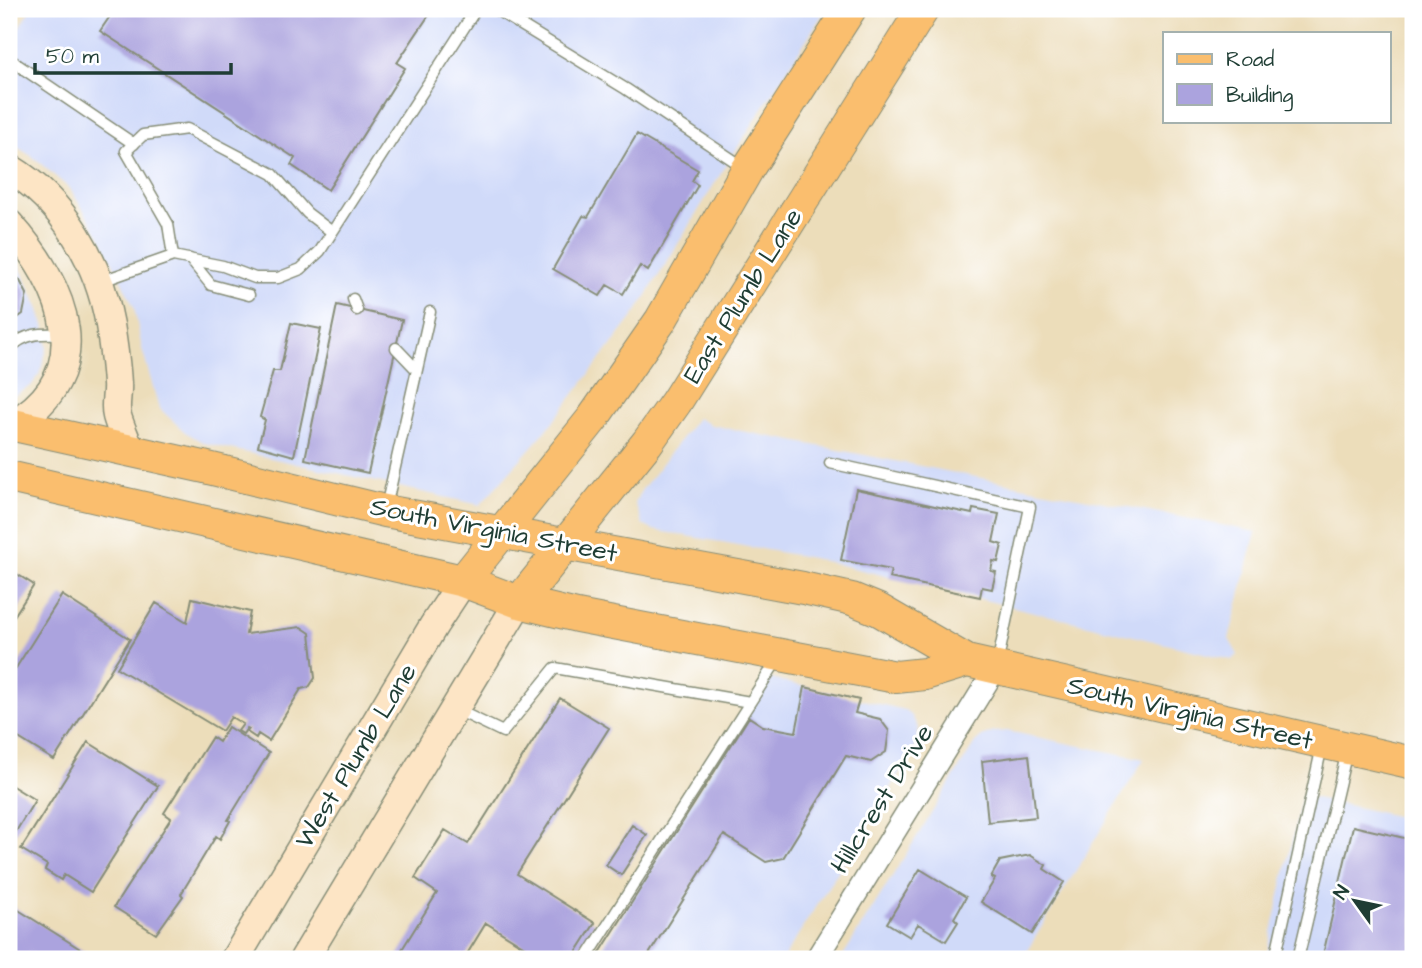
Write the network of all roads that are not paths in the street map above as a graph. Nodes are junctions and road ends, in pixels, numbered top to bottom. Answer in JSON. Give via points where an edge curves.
{"nodes":[{"id":1,"x":476,"y":9,"type":"edge"},
{"id":2,"x":495,"y":9,"type":"edge"},
{"id":3,"x":850,"y":9,"type":"edge"},
{"id":4,"x":923,"y":9,"type":"edge"},
{"id":5,"x":9,"y":59,"type":"edge"},
{"id":6,"x":134,"y":144,"type":"junction"},
{"id":7,"x":9,"y":168,"type":"edge"},
{"id":8,"x":747,"y":170,"type":"junction"},
{"id":9,"x":9,"y":224,"type":"edge"},
{"id":10,"x":332,"y":232,"type":"junction"},
{"id":11,"x":173,"y":256,"type":"junction"},
{"id":12,"x":190,"y":259,"type":"junction"},
{"id":13,"x":99,"y":282,"type":"junction"},
{"id":14,"x":249,"y":295,"type":"dead end"},
{"id":15,"x":430,"y":312,"type":"dead end"},
{"id":16,"x":66,"y":334,"type":"junction"},
{"id":17,"x":396,"y":348,"type":"dead end"},
{"id":18,"x":9,"y":349,"type":"edge"},
{"id":19,"x":417,"y":370,"type":"junction"},
{"id":20,"x":10,"y":425,"type":"edge"},
{"id":21,"x":130,"y":451,"type":"junction"},
{"id":22,"x":830,"y":463,"type":"dead end"},
{"id":23,"x":9,"y":477,"type":"edge"},
{"id":24,"x":386,"y":511,"type":"junction"},
{"id":25,"x":503,"y":532,"type":"junction"},
{"id":26,"x":565,"y":544,"type":"junction"},
{"id":27,"x":463,"y":582,"type":"junction"},
{"id":28,"x":519,"y":602,"type":"junction"},
{"id":29,"x":780,"y":655,"type":"junction"},
{"id":30,"x":982,"y":665,"type":"junction"},
{"id":31,"x":750,"y":702,"type":"junction"},
{"id":32,"x":455,"y":709,"type":"junction"},
{"id":33,"x":1335,"y":746,"type":"junction"},
{"id":34,"x":1413,"y":763,"type":"edge"},
{"id":35,"x":235,"y":959,"type":"edge"},
{"id":36,"x":304,"y":959,"type":"edge"},
{"id":37,"x":586,"y":959,"type":"edge"},
{"id":38,"x":816,"y":959,"type":"edge"},
{"id":39,"x":1275,"y":959,"type":"edge"},
{"id":40,"x":1298,"y":959,"type":"edge"}],
"edges":[{"from":1,"to":10,"type":"lane"},
{"from":2,"to":8,"type":"lane"},
{"from":3,"to":8,"type":"main road"},
{"from":4,"to":26,"type":"main road","name":"East Plumb Lane","via":[[702,362],[647,443]]},
{"from":5,"to":6,"type":"lane"},
{"from":6,"to":10,"type":"lane","via":[[143,135],[187,129],[273,174],[307,213]]},
{"from":6,"to":11,"type":"lane","via":[[126,152],[168,224]]},
{"from":7,"to":13,"type":"main road","via":[[57,209],[90,259]]},
{"from":8,"to":25,"type":"main road","via":[[662,320],[593,418]]},
{"from":9,"to":16,"type":"main road","via":[[54,290]]},
{"from":10,"to":12,"type":"lane","via":[[314,259],[278,278],[255,278]]},
{"from":11,"to":12,"type":"lane"},
{"from":11,"to":13,"type":"lane"},
{"from":12,"to":14,"type":"lane","via":[[211,285]]},
{"from":13,"to":21,"type":"main road","via":[[110,326],[116,414]]},
{"from":15,"to":19,"type":"lane"},
{"from":16,"to":18,"type":"lane","via":[[29,334]]},
{"from":16,"to":20,"type":"main road","via":[[65,361],[50,394]]},
{"from":17,"to":19,"type":"lane"},
{"from":19,"to":24,"type":"lane"},
{"from":20,"to":21,"type":"main road","name":"South Virginia Street"},
{"from":21,"to":24,"type":"main road","name":"South Virginia Street"},
{"from":22,"to":30,"type":"lane","via":[[1030,507]]},
{"from":23,"to":27,"type":"main road","name":"South Virginia Street"},
{"from":24,"to":25,"type":"main road","name":"South Virginia Street"},
{"from":25,"to":26,"type":"main road","name":"South Virginia Street"},
{"from":25,"to":27,"type":"main road","name":"West Plumb Lane"},
{"from":26,"to":28,"type":"main road","name":"East Plumb Lane"},
{"from":26,"to":30,"type":"main road","name":"South Virginia Street","via":[[852,599]]},
{"from":27,"to":28,"type":"main road","name":"South Virginia Street"},
{"from":27,"to":35,"type":"main road","name":"West Plumb Lane"},
{"from":28,"to":29,"type":"main road","name":"South Virginia Street"},
{"from":28,"to":32,"type":"main road"},
{"from":29,"to":30,"type":"main road","name":"South Virginia Street","via":[[896,677]]},
{"from":29,"to":31,"type":"lane"},
{"from":30,"to":33,"type":"main road","name":"South Virginia Street"},
{"from":30,"to":38,"type":"street","name":"Hillcrest Drive"},
{"from":31,"to":32,"type":"lane","via":[[555,668],[503,732]]},
{"from":31,"to":37,"type":"lane"},
{"from":32,"to":36,"type":"main road"},
{"from":33,"to":34,"type":"main road","name":"South Virginia Street"},
{"from":33,"to":39,"type":"lane"},
{"from":33,"to":40,"type":"lane"}]}
